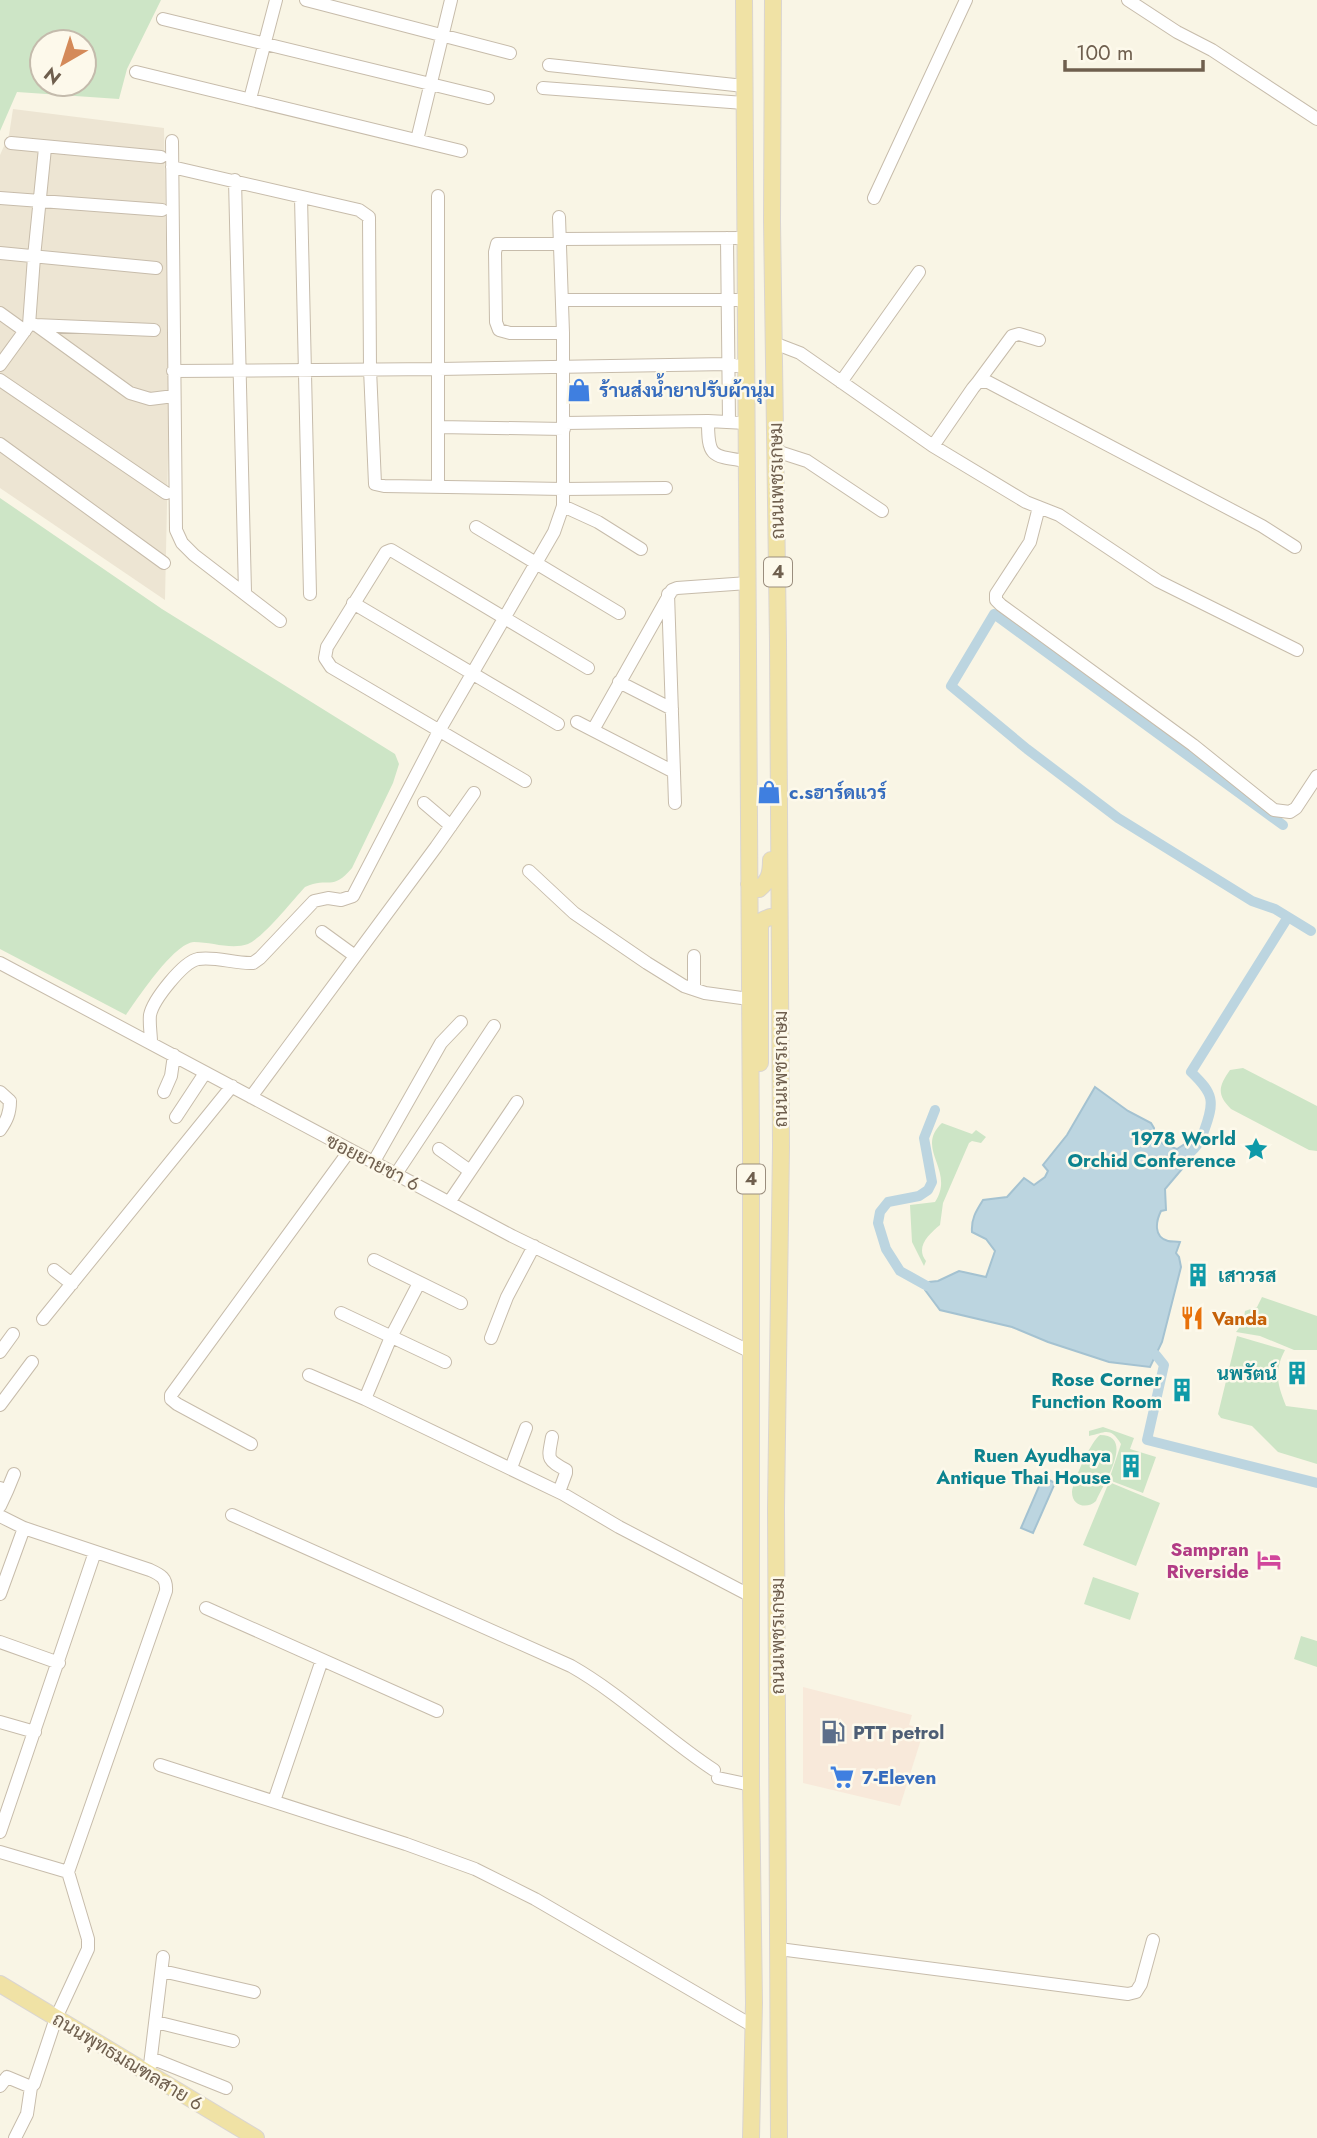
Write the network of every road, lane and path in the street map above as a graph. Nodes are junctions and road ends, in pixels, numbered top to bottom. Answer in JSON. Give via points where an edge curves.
{"nodes":[{"id":1,"x":276,"y":0,"type":"edge"},
{"id":2,"x":306,"y":0,"type":"edge"},
{"id":3,"x":451,"y":0,"type":"edge"},
{"id":4,"x":744,"y":0,"type":"edge"},
{"id":5,"x":773,"y":0,"type":"edge"},
{"id":6,"x":966,"y":0,"type":"edge"},
{"id":7,"x":1128,"y":0,"type":"edge"},
{"id":8,"x":163,"y":19,"type":"dead end"},
{"id":9,"x":443,"y":36,"type":"junction"},
{"id":10,"x":264,"y":43,"type":"junction"},
{"id":11,"x":510,"y":53,"type":"dead end"},
{"id":12,"x":549,"y":65,"type":"dead end"},
{"id":13,"x":136,"y":72,"type":"dead end"},
{"id":14,"x":430,"y":84,"type":"junction"},
{"id":15,"x":542,"y":88,"type":"dead end"},
{"id":16,"x":744,"y":95,"type":"junction"},
{"id":17,"x":488,"y":98,"type":"dead end"},
{"id":18,"x":250,"y":99,"type":"junction"},
{"id":19,"x":1317,"y":119,"type":"edge"},
{"id":20,"x":172,"y":141,"type":"dead end"},
{"id":21,"x":417,"y":141,"type":"junction"},
{"id":22,"x":11,"y":143,"type":"dead end"},
{"id":23,"x":45,"y":148,"type":"junction"},
{"id":24,"x":461,"y":151,"type":"dead end"},
{"id":25,"x":161,"y":157,"type":"dead end"},
{"id":26,"x":172,"y":167,"type":"junction"},
{"id":27,"x":235,"y":180,"type":"junction"},
{"id":28,"x":438,"y":196,"type":"dead end"},
{"id":29,"x":301,"y":197,"type":"junction"},
{"id":30,"x":0,"y":198,"type":"edge"},
{"id":31,"x":874,"y":198,"type":"dead end"},
{"id":32,"x":40,"y":202,"type":"junction"},
{"id":33,"x":162,"y":210,"type":"dead end"},
{"id":34,"x":559,"y":217,"type":"dead end"},
{"id":35,"x":727,"y":238,"type":"junction"},
{"id":36,"x":744,"y":238,"type":"junction"},
{"id":37,"x":560,"y":241,"type":"junction"},
{"id":38,"x":0,"y":253,"type":"edge"},
{"id":39,"x":34,"y":257,"type":"junction"},
{"id":40,"x":156,"y":268,"type":"dead end"},
{"id":41,"x":919,"y":272,"type":"dead end"},
{"id":42,"x":562,"y":300,"type":"junction"},
{"id":43,"x":736,"y":300,"type":"junction"},
{"id":44,"x":0,"y":313,"type":"edge"},
{"id":45,"x":30,"y":327,"type":"junction"},
{"id":46,"x":154,"y":330,"type":"dead end"},
{"id":47,"x":563,"y":332,"type":"junction"},
{"id":48,"x":1039,"y":340,"type":"dead end"},
{"id":49,"x":774,"y":344,"type":"junction"},
{"id":50,"x":728,"y":364,"type":"junction"},
{"id":51,"x":0,"y":365,"type":"edge"},
{"id":52,"x":563,"y":366,"type":"junction"},
{"id":53,"x":745,"y":367,"type":"junction"},
{"id":54,"x":370,"y":369,"type":"junction"},
{"id":55,"x":439,"y":369,"type":"junction"},
{"id":56,"x":305,"y":370,"type":"junction"},
{"id":57,"x":173,"y":371,"type":"junction"},
{"id":58,"x":239,"y":372,"type":"junction"},
{"id":59,"x":0,"y":380,"type":"edge"},
{"id":60,"x":841,"y":382,"type":"junction"},
{"id":61,"x":978,"y":382,"type":"junction"},
{"id":62,"x":174,"y":396,"type":"junction"},
{"id":63,"x":708,"y":421,"type":"junction"},
{"id":64,"x":737,"y":422,"type":"junction"},
{"id":65,"x":564,"y":426,"type":"junction"},
{"id":66,"x":438,"y":427,"type":"junction"},
{"id":67,"x":0,"y":444,"type":"edge"},
{"id":68,"x":933,"y":446,"type":"junction"},
{"id":69,"x":776,"y":451,"type":"junction"},
{"id":70,"x":746,"y":461,"type":"junction"},
{"id":71,"x":438,"y":487,"type":"junction"},
{"id":72,"x":666,"y":488,"type":"dead end"},
{"id":73,"x":563,"y":489,"type":"junction"},
{"id":74,"x":166,"y":493,"type":"dead end"},
{"id":75,"x":563,"y":506,"type":"junction"},
{"id":76,"x":1039,"y":507,"type":"junction"},
{"id":77,"x":882,"y":511,"type":"dead end"},
{"id":78,"x":476,"y":527,"type":"dead end"},
{"id":79,"x":1295,"y":547,"type":"dead end"},
{"id":80,"x":641,"y":549,"type":"dead end"},
{"id":81,"x":164,"y":563,"type":"dead end"},
{"id":82,"x":535,"y":563,"type":"junction"},
{"id":83,"x":748,"y":583,"type":"junction"},
{"id":84,"x":245,"y":592,"type":"junction"},
{"id":85,"x":310,"y":594,"type":"dead end"},
{"id":86,"x":668,"y":594,"type":"junction"},
{"id":87,"x":353,"y":603,"type":"junction"},
{"id":88,"x":620,"y":613,"type":"dead end"},
{"id":89,"x":505,"y":616,"type":"junction"},
{"id":90,"x":280,"y":621,"type":"dead end"},
{"id":91,"x":1297,"y":650,"type":"dead end"},
{"id":92,"x":588,"y":668,"type":"dead end"},
{"id":93,"x":472,"y":672,"type":"junction"},
{"id":94,"x":620,"y":682,"type":"junction"},
{"id":95,"x":672,"y":709,"type":"junction"},
{"id":96,"x":577,"y":722,"type":"dead end"},
{"id":97,"x":558,"y":724,"type":"dead end"},
{"id":98,"x":593,"y":730,"type":"junction"},
{"id":99,"x":439,"y":731,"type":"junction"},
{"id":100,"x":779,"y":755,"type":"junction"},
{"id":101,"x":674,"y":772,"type":"junction"},
{"id":102,"x":1317,"y":776,"type":"edge"},
{"id":103,"x":525,"y":782,"type":"dead end"},
{"id":104,"x":474,"y":793,"type":"dead end"},
{"id":105,"x":424,"y":803,"type":"dead end"},
{"id":106,"x":675,"y":803,"type":"dead end"},
{"id":107,"x":451,"y":825,"type":"junction"},
{"id":108,"x":529,"y":871,"type":"dead end"},
{"id":109,"x":749,"y":884,"type":"junction"},
{"id":110,"x":779,"y":919,"type":"junction"},
{"id":111,"x":322,"y":932,"type":"dead end"},
{"id":112,"x":355,"y":956,"type":"junction"},
{"id":113,"x":694,"y":956,"type":"dead end"},
{"id":114,"x":1,"y":966,"type":"edge"},
{"id":115,"x":694,"y":989,"type":"junction"},
{"id":116,"x":750,"y":999,"type":"junction"},
{"id":117,"x":461,"y":1022,"type":"dead end"},
{"id":118,"x":494,"y":1026,"type":"dead end"},
{"id":119,"x":151,"y":1042,"type":"junction"},
{"id":120,"x":174,"y":1055,"type":"junction"},
{"id":121,"x":205,"y":1073,"type":"junction"},
{"id":122,"x":232,"y":1086,"type":"junction"},
{"id":123,"x":0,"y":1092,"type":"edge"},
{"id":124,"x":164,"y":1092,"type":"dead end"},
{"id":125,"x":251,"y":1097,"type":"junction"},
{"id":126,"x":517,"y":1102,"type":"dead end"},
{"id":127,"x":750,"y":1106,"type":"junction"},
{"id":128,"x":176,"y":1117,"type":"dead end"},
{"id":129,"x":0,"y":1129,"type":"edge"},
{"id":130,"x":439,"y":1149,"type":"dead end"},
{"id":131,"x":350,"y":1150,"type":"junction"},
{"id":132,"x":373,"y":1163,"type":"junction"},
{"id":133,"x":470,"y":1171,"type":"junction"},
{"id":134,"x":396,"y":1174,"type":"junction"},
{"id":135,"x":450,"y":1201,"type":"junction"},
{"id":136,"x":534,"y":1246,"type":"junction"},
{"id":137,"x":374,"y":1260,"type":"dead end"},
{"id":138,"x":54,"y":1270,"type":"dead end"},
{"id":139,"x":419,"y":1283,"type":"junction"},
{"id":140,"x":72,"y":1284,"type":"junction"},
{"id":141,"x":461,"y":1303,"type":"dead end"},
{"id":142,"x":341,"y":1314,"type":"dead end"},
{"id":143,"x":43,"y":1319,"type":"dead end"},
{"id":144,"x":13,"y":1334,"type":"dead end"},
{"id":145,"x":391,"y":1337,"type":"junction"},
{"id":146,"x":491,"y":1338,"type":"dead end"},
{"id":147,"x":0,"y":1352,"type":"edge"},
{"id":148,"x":751,"y":1352,"type":"junction"},
{"id":149,"x":32,"y":1362,"type":"dead end"},
{"id":150,"x":445,"y":1362,"type":"dead end"},
{"id":151,"x":309,"y":1375,"type":"dead end"},
{"id":152,"x":365,"y":1399,"type":"junction"},
{"id":153,"x":1,"y":1402,"type":"edge"},
{"id":154,"x":526,"y":1428,"type":"dead end"},
{"id":155,"x":552,"y":1437,"type":"dead end"},
{"id":156,"x":251,"y":1444,"type":"dead end"},
{"id":157,"x":511,"y":1468,"type":"junction"},
{"id":158,"x":14,"y":1474,"type":"dead end"},
{"id":159,"x":3,"y":1490,"type":"edge"},
{"id":160,"x":559,"y":1492,"type":"junction"},
{"id":161,"x":0,"y":1506,"type":"edge"},
{"id":162,"x":232,"y":1515,"type":"dead end"},
{"id":163,"x":0,"y":1516,"type":"edge"},
{"id":164,"x":24,"y":1528,"type":"junction"},
{"id":165,"x":95,"y":1552,"type":"junction"},
{"id":166,"x":0,"y":1594,"type":"edge"},
{"id":167,"x":751,"y":1596,"type":"junction"},
{"id":168,"x":206,"y":1608,"type":"dead end"},
{"id":169,"x":0,"y":1642,"type":"edge"},
{"id":170,"x":322,"y":1660,"type":"junction"},
{"id":171,"x":59,"y":1663,"type":"junction"},
{"id":172,"x":437,"y":1711,"type":"dead end"},
{"id":173,"x":0,"y":1722,"type":"edge"},
{"id":174,"x":35,"y":1732,"type":"junction"},
{"id":175,"x":160,"y":1765,"type":"dead end"},
{"id":176,"x":751,"y":1781,"type":"junction"},
{"id":177,"x":274,"y":1801,"type":"junction"},
{"id":178,"x":0,"y":1832,"type":"edge"},
{"id":179,"x":0,"y":1852,"type":"edge"},
{"id":180,"x":68,"y":1872,"type":"junction"},
{"id":181,"x":1153,"y":1940,"type":"dead end"},
{"id":182,"x":779,"y":1949,"type":"junction"},
{"id":183,"x":163,"y":1957,"type":"dead end"},
{"id":184,"x":162,"y":1971,"type":"junction"},
{"id":185,"x":0,"y":1984,"type":"edge"},
{"id":186,"x":254,"y":1992,"type":"dead end"},
{"id":187,"x":56,"y":2018,"type":"junction"},
{"id":188,"x":156,"y":2022,"type":"junction"},
{"id":189,"x":753,"y":2026,"type":"junction"},
{"id":190,"x":233,"y":2041,"type":"dead end"},
{"id":191,"x":150,"y":2066,"type":"junction"},
{"id":192,"x":0,"y":2086,"type":"edge"},
{"id":193,"x":31,"y":2087,"type":"junction"},
{"id":194,"x":226,"y":2088,"type":"dead end"},
{"id":195,"x":15,"y":2138,"type":"edge"},
{"id":196,"x":256,"y":2138,"type":"edge"},
{"id":197,"x":751,"y":2138,"type":"edge"},
{"id":198,"x":779,"y":2138,"type":"edge"}],
"edges":[{"from":1,"to":10,"type":"street"},
{"from":2,"to":9,"type":"street"},
{"from":3,"to":9,"type":"street"},
{"from":4,"to":16,"type":"main road","name":"ถนนเพชรเกษม","number":"4"},
{"from":5,"to":49,"type":"main road","name":"ถนนเพชรเกษม","number":"4"},
{"from":6,"to":31,"type":"street"},
{"from":7,"to":19,"type":"street"},
{"from":8,"to":10,"type":"street"},
{"from":9,"to":11,"type":"street"},
{"from":9,"to":14,"type":"street"},
{"from":10,"to":14,"type":"street"},
{"from":10,"to":18,"type":"street"},
{"from":12,"to":16,"type":"street"},
{"from":13,"to":18,"type":"street"},
{"from":14,"to":17,"type":"street"},
{"from":14,"to":21,"type":"street"},
{"from":15,"to":16,"type":"street"},
{"from":16,"to":36,"type":"main road","name":"ถนนเพชรเกษม","number":"4"},
{"from":18,"to":21,"type":"street"},
{"from":20,"to":26,"type":"street"},
{"from":21,"to":24,"type":"street"},
{"from":22,"to":23,"type":"street"},
{"from":23,"to":25,"type":"street"},
{"from":23,"to":32,"type":"street"},
{"from":26,"to":27,"type":"street"},
{"from":26,"to":57,"type":"street"},
{"from":27,"to":29,"type":"street"},
{"from":27,"to":58,"type":"street"},
{"from":28,"to":55,"type":"street"},
{"from":29,"to":54,"type":"street","via":[[359,210],[369,217]]},
{"from":29,"to":56,"type":"street"},
{"from":30,"to":32,"type":"street"},
{"from":32,"to":33,"type":"street"},
{"from":32,"to":39,"type":"street"},
{"from":34,"to":37,"type":"street"},
{"from":35,"to":36,"type":"street"},
{"from":35,"to":37,"type":"street"},
{"from":35,"to":43,"type":"street"},
{"from":36,"to":43,"type":"main road","name":"ถนนเพชรเกษม","number":"4"},
{"from":37,"to":42,"type":"street"},
{"from":37,"to":47,"type":"street","via":[[497,244],[496,321],[499,330],[510,333]]},
{"from":38,"to":39,"type":"street"},
{"from":39,"to":40,"type":"street"},
{"from":39,"to":45,"type":"street"},
{"from":41,"to":60,"type":"street"},
{"from":42,"to":43,"type":"street"},
{"from":42,"to":47,"type":"street"},
{"from":43,"to":50,"type":"street"},
{"from":43,"to":53,"type":"main road","name":"ถนนเพชรเกษม","number":"4"},
{"from":44,"to":45,"type":"street"},
{"from":45,"to":46,"type":"street"},
{"from":45,"to":51,"type":"street"},
{"from":45,"to":62,"type":"street","via":[[130,393],[150,399]]},
{"from":47,"to":52,"type":"street"},
{"from":48,"to":61,"type":"street","via":[[1012,336]]},
{"from":49,"to":60,"type":"street","via":[[800,353]]},
{"from":49,"to":69,"type":"main road","name":"ถนนเพชรเกษม","number":"4"},
{"from":50,"to":52,"type":"street"},
{"from":50,"to":53,"type":"street"},
{"from":50,"to":64,"type":"street"},
{"from":52,"to":55,"type":"street"},
{"from":52,"to":65,"type":"street"},
{"from":53,"to":64,"type":"main road","name":"ถนนเพชรเกษม","number":"4"},
{"from":54,"to":55,"type":"street"},
{"from":54,"to":56,"type":"street"},
{"from":54,"to":71,"type":"street","via":[[374,484]]},
{"from":55,"to":66,"type":"street"},
{"from":56,"to":58,"type":"street"},
{"from":56,"to":85,"type":"street"},
{"from":57,"to":58,"type":"street"},
{"from":57,"to":62,"type":"street"},
{"from":58,"to":84,"type":"street"},
{"from":59,"to":74,"type":"street"},
{"from":60,"to":68,"type":"street"},
{"from":61,"to":68,"type":"street"},
{"from":61,"to":79,"type":"street","via":[[988,382]]},
{"from":62,"to":84,"type":"street","via":[[176,530],[194,555]]},
{"from":63,"to":64,"type":"street"},
{"from":63,"to":65,"type":"street"},
{"from":63,"to":70,"type":"street","via":[[711,451]]},
{"from":64,"to":70,"type":"main road","name":"ถนนเพชรเกษม","number":"4"},
{"from":65,"to":66,"type":"street"},
{"from":65,"to":73,"type":"street"},
{"from":66,"to":71,"type":"street"},
{"from":67,"to":81,"type":"street"},
{"from":68,"to":76,"type":"street"},
{"from":69,"to":77,"type":"street","via":[[807,461]]},
{"from":69,"to":100,"type":"main road","name":"ถนนเพชรเกษม","number":"4"},
{"from":70,"to":83,"type":"main road","name":"ถนนเพชรเกษม","number":"4"},
{"from":71,"to":73,"type":"street"},
{"from":72,"to":73,"type":"street"},
{"from":73,"to":75,"type":"street"},
{"from":75,"to":80,"type":"street"},
{"from":75,"to":82,"type":"street","via":[[560,521]]},
{"from":76,"to":91,"type":"street","via":[[1059,515],[1158,581]]},
{"from":76,"to":102,"type":"street","via":[[1030,542],[996,594],[1001,605],[1274,810],[1296,808]]},
{"from":78,"to":82,"type":"street"},
{"from":82,"to":88,"type":"street"},
{"from":82,"to":89,"type":"street"},
{"from":83,"to":86,"type":"street","via":[[677,587]]},
{"from":83,"to":109,"type":"main road","name":"ถนนเพชรเกษม","number":"4"},
{"from":84,"to":90,"type":"street"},
{"from":86,"to":94,"type":"street"},
{"from":86,"to":95,"type":"street"},
{"from":87,"to":89,"type":"street","via":[[391,550]]},
{"from":87,"to":93,"type":"street"},
{"from":87,"to":99,"type":"street","via":[[327,646],[327,663]]},
{"from":89,"to":92,"type":"street"},
{"from":89,"to":93,"type":"street"},
{"from":93,"to":97,"type":"street"},
{"from":93,"to":99,"type":"street"},
{"from":94,"to":95,"type":"street"},
{"from":94,"to":98,"type":"street"},
{"from":95,"to":101,"type":"street"},
{"from":96,"to":98,"type":"street"},
{"from":98,"to":101,"type":"street"},
{"from":99,"to":103,"type":"street"},
{"from":99,"to":119,"type":"street","via":[[353,896],[314,901],[253,963],[190,962],[153,1007]]},
{"from":100,"to":109,"type":"main road","via":[[771,770],[771,874],[759,889]]},
{"from":100,"to":110,"type":"main road","name":"ถนนเพชรเกษม","number":"4"},
{"from":101,"to":106,"type":"street"},
{"from":104,"to":107,"type":"street"},
{"from":105,"to":107,"type":"street"},
{"from":107,"to":112,"type":"street"},
{"from":108,"to":115,"type":"street","via":[[574,913]]},
{"from":109,"to":116,"type":"main road","name":"ถนนเพชรเกษม","number":"4"},
{"from":110,"to":127,"type":"main road","via":[[770,917],[760,926],[760,1080],[757,1103]]},
{"from":110,"to":182,"type":"main road","name":"ถนนเพชรเกษม","number":"4"},
{"from":111,"to":112,"type":"street"},
{"from":112,"to":125,"type":"street"},
{"from":113,"to":115,"type":"street"},
{"from":114,"to":119,"type":"street","name":"ซอยยายชา 6"},
{"from":115,"to":116,"type":"street"},
{"from":116,"to":127,"type":"main road","name":"ถนนเพชรเกษม","number":"4"},
{"from":117,"to":132,"type":"street","via":[[441,1043]]},
{"from":118,"to":134,"type":"street"},
{"from":119,"to":120,"type":"street","name":"ซอยยายชา 6"},
{"from":120,"to":121,"type":"street","name":"ซอยยายชา 6"},
{"from":120,"to":124,"type":"street"},
{"from":121,"to":122,"type":"street","name":"ซอยยายชา 6"},
{"from":121,"to":128,"type":"street"},
{"from":122,"to":125,"type":"street","name":"ซอยยายชา 6"},
{"from":122,"to":140,"type":"street"},
{"from":123,"to":129,"type":"street","via":[[10,1101],[10,1110]]},
{"from":125,"to":131,"type":"street","name":"ซอยยายชา 6"},
{"from":126,"to":133,"type":"street"},
{"from":127,"to":148,"type":"main road","name":"ถนนเพชรเกษม","number":"4"},
{"from":130,"to":133,"type":"street"},
{"from":131,"to":132,"type":"street","name":"ซอยยายชา 6"},
{"from":131,"to":156,"type":"street","via":[[171,1395],[177,1404]]},
{"from":132,"to":134,"type":"street","name":"ซอยยายชา 6"},
{"from":133,"to":135,"type":"street"},
{"from":134,"to":135,"type":"street","name":"ซอยยายชา 6"},
{"from":135,"to":136,"type":"street","name":"ซอยยายชา 6"},
{"from":136,"to":146,"type":"street"},
{"from":136,"to":148,"type":"street","name":"ซอยยายชา 6"},
{"from":137,"to":139,"type":"street"},
{"from":138,"to":140,"type":"street"},
{"from":139,"to":141,"type":"street"},
{"from":139,"to":145,"type":"street"},
{"from":140,"to":143,"type":"street"},
{"from":142,"to":145,"type":"street"},
{"from":144,"to":147,"type":"street"},
{"from":145,"to":150,"type":"street"},
{"from":145,"to":152,"type":"street"},
{"from":148,"to":167,"type":"main road","name":"ถนนเพชรเกษม","number":"4"},
{"from":149,"to":153,"type":"street"},
{"from":151,"to":152,"type":"street"},
{"from":152,"to":157,"type":"street"},
{"from":154,"to":157,"type":"street"},
{"from":155,"to":160,"type":"street","via":[[548,1456],[566,1470]]},
{"from":157,"to":160,"type":"street"},
{"from":158,"to":159,"type":"street"},
{"from":159,"to":161,"type":"street"},
{"from":160,"to":167,"type":"street"},
{"from":162,"to":176,"type":"street","via":[[571,1666],[600,1683],[716,1774]]},
{"from":163,"to":164,"type":"street"},
{"from":164,"to":165,"type":"street"},
{"from":164,"to":166,"type":"street"},
{"from":165,"to":171,"type":"street"},
{"from":165,"to":180,"type":"street","via":[[163,1576],[167,1583]]},
{"from":167,"to":176,"type":"main road","name":"ถนนเพชรเกษม","number":"4"},
{"from":168,"to":170,"type":"street"},
{"from":169,"to":171,"type":"street"},
{"from":170,"to":172,"type":"street"},
{"from":170,"to":177,"type":"street"},
{"from":171,"to":174,"type":"street"},
{"from":173,"to":174,"type":"street"},
{"from":174,"to":178,"type":"street"},
{"from":175,"to":177,"type":"street"},
{"from":176,"to":189,"type":"main road","name":"ถนนเพชรเกษม","number":"4"},
{"from":177,"to":189,"type":"street","via":[[475,1869],[536,1899]]},
{"from":179,"to":180,"type":"street"},
{"from":180,"to":187,"type":"street","via":[[89,1944]]},
{"from":181,"to":182,"type":"street","via":[[1141,1984],[1128,1994]]},
{"from":182,"to":198,"type":"main road","name":"ถนนเพชรเกษม","number":"4"},
{"from":183,"to":184,"type":"street"},
{"from":184,"to":186,"type":"street"},
{"from":184,"to":188,"type":"street"},
{"from":185,"to":187,"type":"main road","name":"ถนนพุทธมณฑลสาย 6"},
{"from":187,"to":191,"type":"main road","name":"ถนนพุทธมณฑลสาย 6"},
{"from":187,"to":193,"type":"street"},
{"from":188,"to":190,"type":"street"},
{"from":188,"to":191,"type":"street"},
{"from":189,"to":197,"type":"main road","name":"ถนนเพชรเกษม","number":"4"},
{"from":191,"to":194,"type":"street"},
{"from":191,"to":196,"type":"main road","name":"ถนนพุทธมณฑลสาย 6"},
{"from":192,"to":193,"type":"street","via":[[7,2077]]},
{"from":193,"to":195,"type":"street","via":[[27,2114]]}]}
